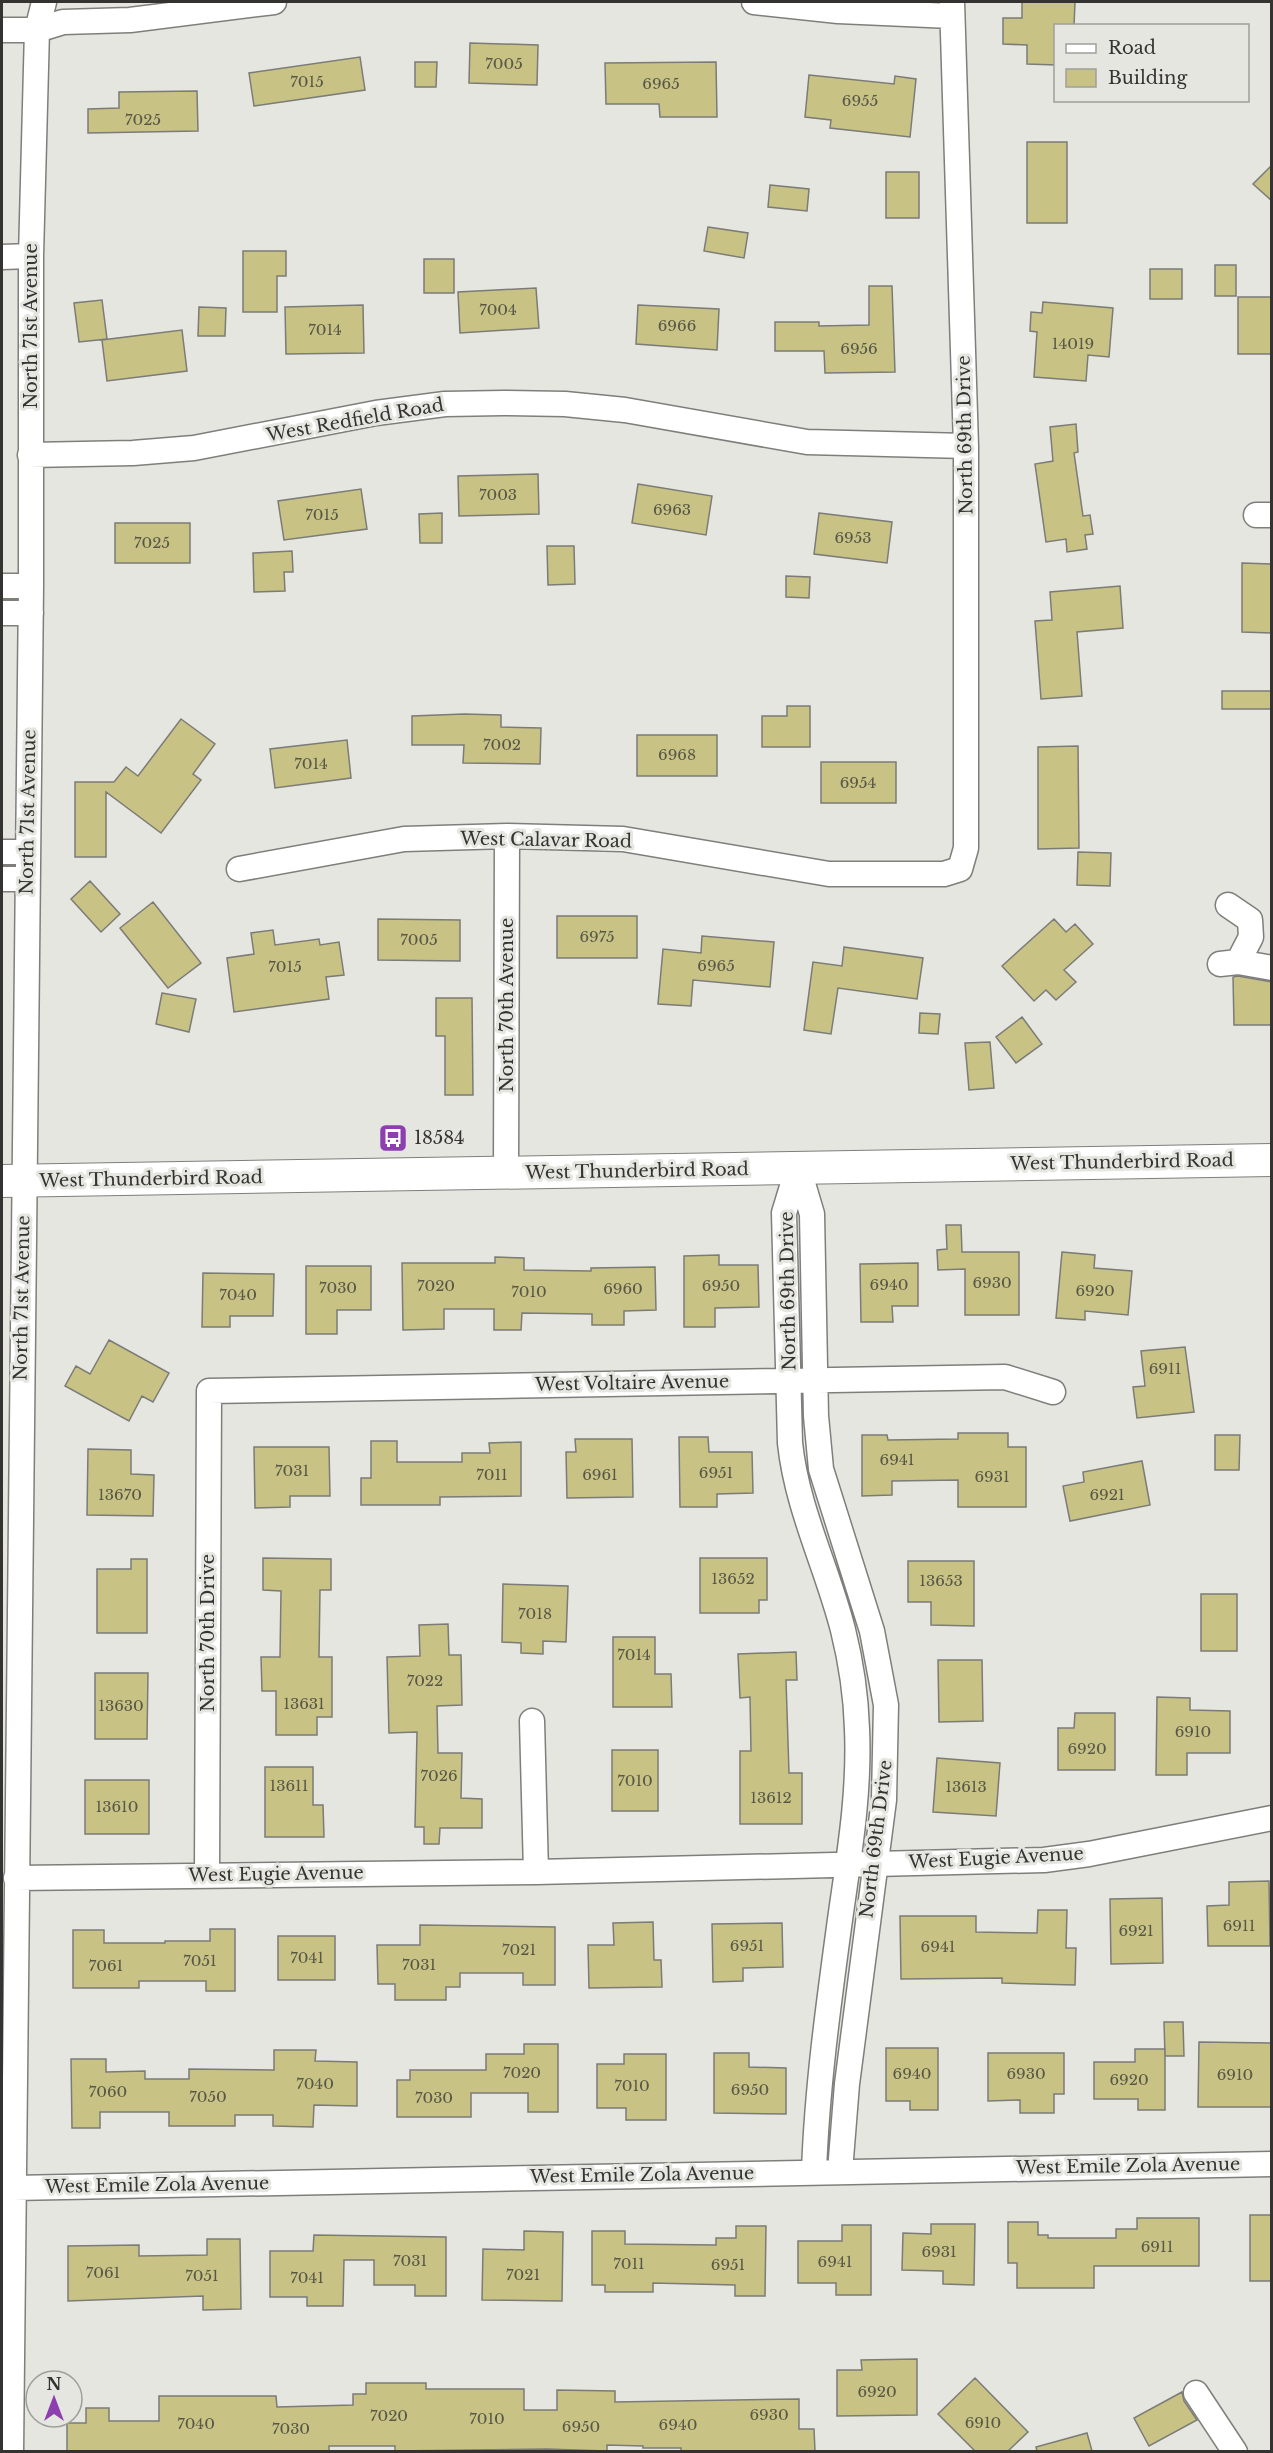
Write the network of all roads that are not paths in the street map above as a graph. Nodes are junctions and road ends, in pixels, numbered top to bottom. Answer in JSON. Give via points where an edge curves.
{"nodes":[{"id":1,"x":44,"y":2,"type":"edge"},
{"id":2,"x":274,"y":2,"type":"edge"},
{"id":3,"x":754,"y":2,"type":"edge"},
{"id":4,"x":951,"y":9,"type":"edge"},
{"id":5,"x":2,"y":30,"type":"edge"},
{"id":6,"x":37,"y":30,"type":"junction"},
{"id":7,"x":31,"y":256,"type":"junction"},
{"id":8,"x":2,"y":257,"type":"edge"},
{"id":9,"x":966,"y":446,"type":"junction"},
{"id":10,"x":30,"y":455,"type":"junction"},
{"id":11,"x":2,"y":586,"type":"edge"},
{"id":12,"x":31,"y":586,"type":"junction"},
{"id":13,"x":2,"y":613,"type":"edge"},
{"id":14,"x":31,"y":613,"type":"junction"},
{"id":15,"x":507,"y":836,"type":"junction"},
{"id":16,"x":2,"y":852,"type":"edge"},
{"id":17,"x":27,"y":852,"type":"junction"},
{"id":18,"x":239,"y":869,"type":"dead end"},
{"id":19,"x":960,"y":869,"type":"joint"},
{"id":20,"x":2,"y":879,"type":"edge"},
{"id":21,"x":27,"y":879,"type":"junction"},
{"id":22,"x":1228,"y":905,"type":"dead end"},
{"id":23,"x":1272,"y":968,"type":"edge"},
{"id":24,"x":1272,"y":1160,"type":"edge"},
{"id":25,"x":798,"y":1167,"type":"junction"},
{"id":26,"x":506,"y":1174,"type":"junction"},
{"id":27,"x":12,"y":1181,"type":"edge"},
{"id":28,"x":789,"y":1380,"type":"junction"},
{"id":29,"x":816,"y":1380,"type":"junction"},
{"id":30,"x":209,"y":1391,"type":"joint"},
{"id":31,"x":1053,"y":1392,"type":"dead end"},
{"id":32,"x":872,"y":1634,"type":"junction"},
{"id":33,"x":845,"y":1641,"type":"junction"},
{"id":34,"x":10,"y":1646,"type":"edge"},
{"id":35,"x":532,"y":1721,"type":"dead end"},
{"id":36,"x":1272,"y":1818,"type":"edge"},
{"id":37,"x":876,"y":1864,"type":"junction"},
{"id":38,"x":848,"y":1865,"type":"junction"},
{"id":39,"x":536,"y":1872,"type":"junction"},
{"id":40,"x":207,"y":1874,"type":"junction"},
{"id":41,"x":16,"y":1878,"type":"junction"},
{"id":42,"x":1272,"y":2164,"type":"edge"},
{"id":43,"x":840,"y":2170,"type":"junction"},
{"id":44,"x":814,"y":2171,"type":"junction"},
{"id":45,"x":13,"y":2188,"type":"junction"},
{"id":46,"x":1196,"y":2393,"type":"dead end"},
{"id":47,"x":11,"y":2451,"type":"edge"},
{"id":48,"x":1235,"y":2451,"type":"edge"}],
"edges":[{"from":1,"to":6,"type":"street","name":"North 71st Avenue"},
{"from":2,"to":6,"type":"street","via":[[130,20],[63,22]]},
{"from":3,"to":4,"type":"street","via":[[838,11]]},
{"from":4,"to":9,"type":"street","name":"North 69th Drive"},
{"from":5,"to":6,"type":"street"},
{"from":6,"to":7,"type":"street","name":"North 71st Avenue"},
{"from":7,"to":8,"type":"street"},
{"from":7,"to":10,"type":"street","name":"North 71st Avenue"},
{"from":9,"to":10,"type":"street","name":"West Redfield Road","via":[[807,442],[625,410],[503,403],[445,404],[376,413],[194,448]]},
{"from":9,"to":19,"type":"street","name":"North 69th Drive","via":[[966,849]]},
{"from":10,"to":12,"type":"street","name":"North 71st Avenue"},
{"from":11,"to":12,"type":"street"},
{"from":12,"to":14,"type":"street","name":"North 71st Avenue"},
{"from":13,"to":14,"type":"street"},
{"from":14,"to":17,"type":"street","name":"North 71st Avenue"},
{"from":15,"to":18,"type":"street","name":"West Calavar Road","via":[[404,840]]},
{"from":15,"to":19,"type":"street","name":"West Calavar Road","via":[[623,840],[829,874],[944,874]]},
{"from":15,"to":26,"type":"street","name":"North 70th Avenue"},
{"from":16,"to":17,"type":"street"},
{"from":17,"to":21,"type":"street","name":"North 71st Avenue"},
{"from":20,"to":21,"type":"street"},
{"from":21,"to":27,"type":"street","name":"North 71st Avenue"},
{"from":22,"to":23,"type":"street","via":[[1251,920],[1251,938],[1229,963]]},
{"from":24,"to":25,"type":"main road","name":"West Thunderbird Road"},
{"from":25,"to":26,"type":"main road","name":"West Thunderbird Road"},
{"from":25,"to":28,"type":"street","name":"North 69th Drive","via":[[784,1213]]},
{"from":25,"to":29,"type":"street","name":"North 69th Drive","via":[[812,1214]]},
{"from":26,"to":27,"type":"main road","name":"West Thunderbird Road"},
{"from":27,"to":34,"type":"street","name":"North 71st Avenue"},
{"from":28,"to":29,"type":"street","name":"West Voltaire Avenue"},
{"from":28,"to":30,"type":"street","name":"West Voltaire Avenue"},
{"from":28,"to":33,"type":"street","name":"North 69th Drive","via":[[793,1473]]},
{"from":29,"to":31,"type":"street","name":"West Voltaire Avenue","via":[[1005,1377]]},
{"from":29,"to":32,"type":"street","name":"North 69th Drive","via":[[821,1469]]},
{"from":30,"to":40,"type":"street","name":"North 70th Drive"},
{"from":32,"to":33,"type":"street"},
{"from":32,"to":37,"type":"street","name":"North 69th Drive","via":[[882,1678],[886,1734]]},
{"from":33,"to":38,"type":"street","name":"North 69th Drive","via":[[854,1692],[858,1758]]},
{"from":34,"to":41,"type":"street","name":"North 71st Avenue"},
{"from":35,"to":39,"type":"street"},
{"from":36,"to":37,"type":"street","name":"West Eugie Avenue","via":[[1044,1860]]},
{"from":37,"to":38,"type":"street","name":"West Eugie Avenue"},
{"from":37,"to":43,"type":"street","name":"North 69th Drive","via":[[847,2084]]},
{"from":38,"to":39,"type":"street","name":"West Eugie Avenue"},
{"from":38,"to":44,"type":"street","name":"North 69th Drive","via":[[821,2062]]},
{"from":39,"to":40,"type":"street","name":"West Eugie Avenue"},
{"from":40,"to":41,"type":"street","name":"West Eugie Avenue"},
{"from":41,"to":45,"type":"street","name":"North 71st Avenue"},
{"from":42,"to":43,"type":"street","name":"West Emile Zola Avenue"},
{"from":43,"to":44,"type":"street","name":"West Emile Zola Avenue"},
{"from":44,"to":45,"type":"street","name":"West Emile Zola Avenue"},
{"from":45,"to":47,"type":"street","name":"North 71st Avenue"},
{"from":46,"to":48,"type":"street"}]}
